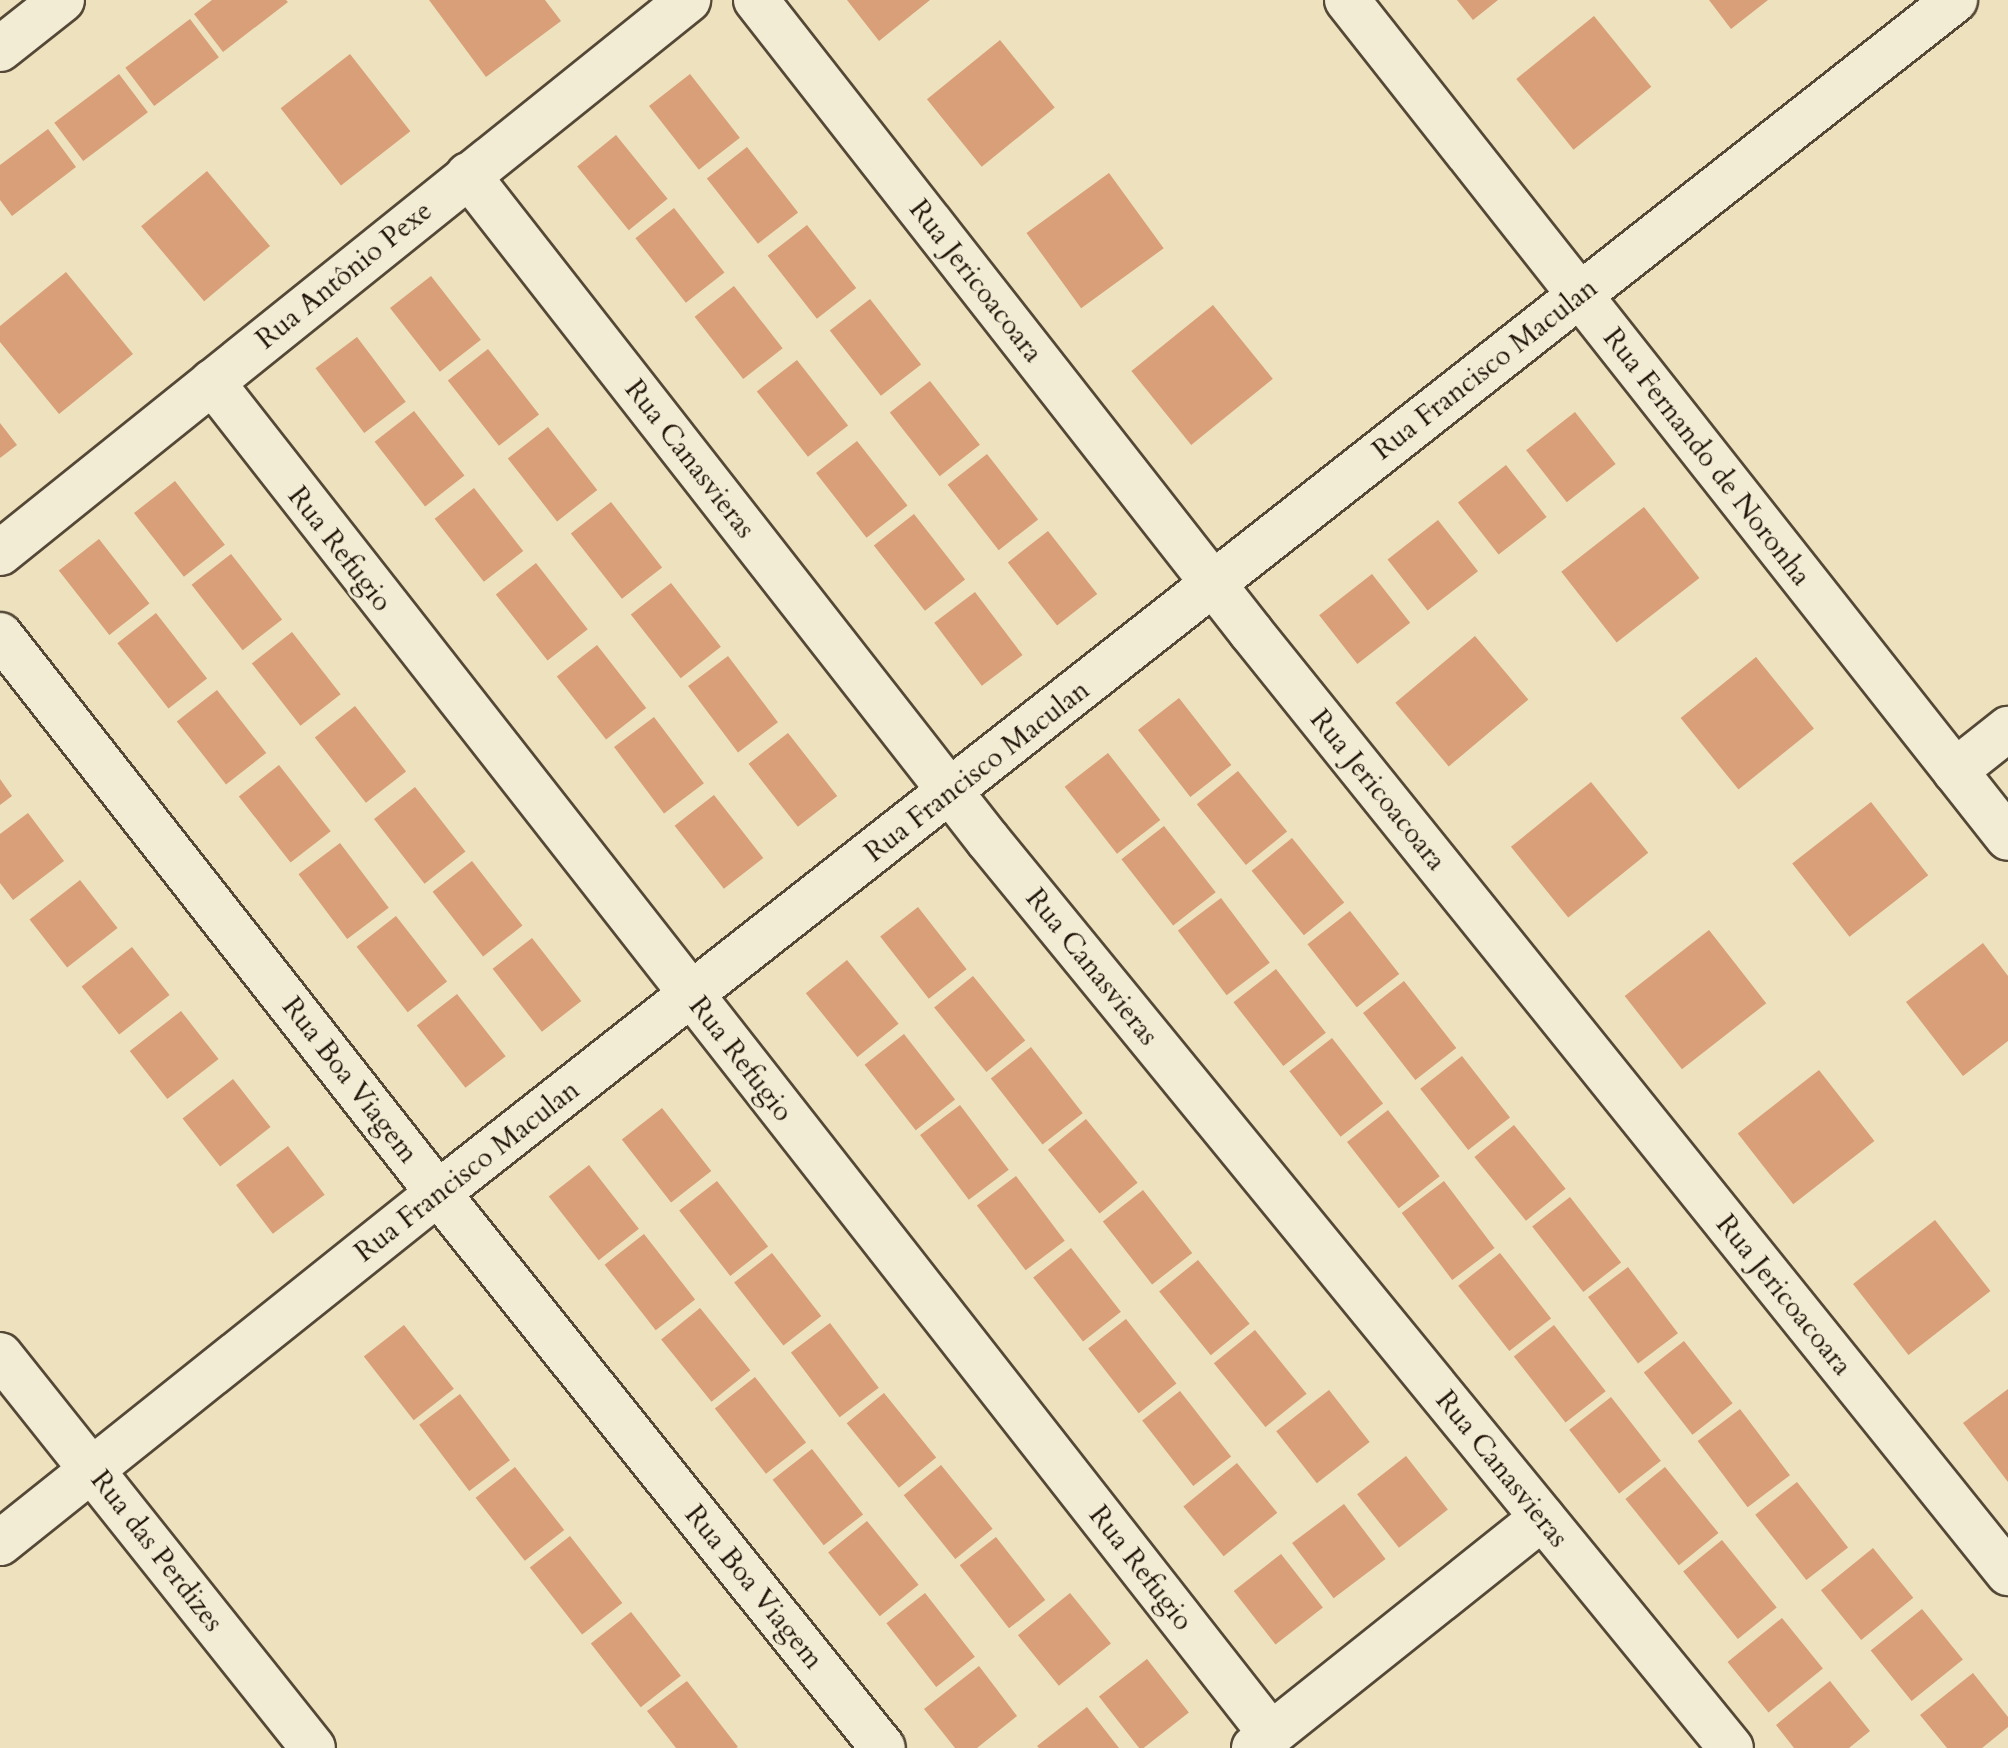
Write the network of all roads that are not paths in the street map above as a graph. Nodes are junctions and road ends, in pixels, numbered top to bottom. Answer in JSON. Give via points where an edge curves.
{"nodes":[{"id":1,"x":62,"y":0,"type":"edge"},
{"id":2,"x":688,"y":0,"type":"edge"},
{"id":3,"x":756,"y":0,"type":"edge"},
{"id":4,"x":1347,"y":0,"type":"edge"},
{"id":5,"x":1945,"y":3,"type":"edge"},
{"id":6,"x":0,"y":49,"type":"edge"},
{"id":7,"x":468,"y":175,"type":"junction"},
{"id":8,"x":1579,"y":296,"type":"junction"},
{"id":9,"x":212,"y":382,"type":"junction"},
{"id":10,"x":0,"y":553,"type":"edge"},
{"id":11,"x":1213,"y":583,"type":"junction"},
{"id":12,"x":0,"y":635,"type":"edge"},
{"id":13,"x":2008,"y":729,"type":"edge"},
{"id":14,"x":1955,"y":771,"type":"junction"},
{"id":15,"x":951,"y":792,"type":"junction"},
{"id":16,"x":2008,"y":838,"type":"edge"},
{"id":17,"x":691,"y":995,"type":"junction"},
{"id":18,"x":438,"y":1193,"type":"junction"},
{"id":19,"x":0,"y":1355,"type":"edge"},
{"id":20,"x":92,"y":1469,"type":"junction"},
{"id":21,"x":1542,"y":1518,"type":"junction"},
{"id":22,"x":0,"y":1543,"type":"edge"},
{"id":23,"x":2008,"y":1573,"type":"edge"},
{"id":24,"x":1262,"y":1741,"type":"edge"},
{"id":25,"x":313,"y":1748,"type":"edge"},
{"id":26,"x":883,"y":1748,"type":"edge"},
{"id":27,"x":1731,"y":1748,"type":"edge"}],
"edges":[{"from":1,"to":6,"type":"street"},
{"from":2,"to":7,"type":"street","name":"Rua Antônio Pexe"},
{"from":3,"to":11,"type":"street","name":"Rua Jericoacoara"},
{"from":4,"to":8,"type":"street","name":"Rua Fernando de Noronha"},
{"from":5,"to":8,"type":"street","name":"Rua Francisco Maculan"},
{"from":7,"to":9,"type":"street","name":"Rua Antônio Pexe"},
{"from":7,"to":15,"type":"street","name":"Rua Canasvieras"},
{"from":8,"to":11,"type":"street","name":"Rua Francisco Maculan"},
{"from":8,"to":14,"type":"street","name":"Rua Fernando de Noronha"},
{"from":9,"to":10,"type":"street","name":"Rua Antônio Pexe"},
{"from":9,"to":17,"type":"street","name":"Rua Refugio"},
{"from":11,"to":15,"type":"street","name":"Rua Francisco Maculan"},
{"from":11,"to":23,"type":"street","name":"Rua Jericoacoara"},
{"from":12,"to":18,"type":"street","name":"Rua Boa Viagem"},
{"from":13,"to":14,"type":"street"},
{"from":14,"to":16,"type":"street","name":"Rua Fernando de Noronha"},
{"from":15,"to":17,"type":"street","name":"Rua Francisco Maculan"},
{"from":15,"to":21,"type":"street","name":"Rua Canasvieras"},
{"from":17,"to":18,"type":"street","name":"Rua Francisco Maculan"},
{"from":17,"to":24,"type":"street","name":"Rua Refugio"},
{"from":18,"to":20,"type":"street","name":"Rua Francisco Maculan"},
{"from":18,"to":26,"type":"street","name":"Rua Boa Viagem"},
{"from":19,"to":20,"type":"street","name":"Rua das Perdizes"},
{"from":20,"to":22,"type":"street","name":"Rua Francisco Maculan"},
{"from":20,"to":25,"type":"street","name":"Rua das Perdizes"},
{"from":21,"to":24,"type":"street"},
{"from":21,"to":27,"type":"street","name":"Rua Canasvieras"}]}
